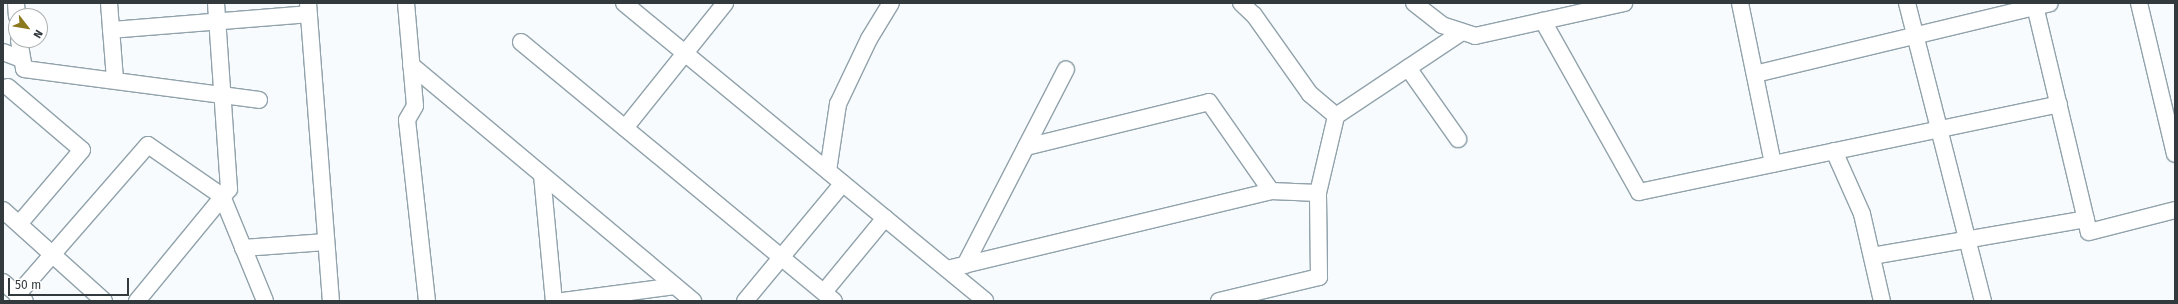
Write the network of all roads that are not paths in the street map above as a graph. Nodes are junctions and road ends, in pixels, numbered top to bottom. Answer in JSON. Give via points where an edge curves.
{"nodes":[{"id":1,"x":109,"y":3,"type":"edge"},
{"id":2,"x":216,"y":3,"type":"edge"},
{"id":3,"x":406,"y":3,"type":"edge"},
{"id":4,"x":624,"y":3,"type":"edge"},
{"id":5,"x":725,"y":3,"type":"edge"},
{"id":6,"x":891,"y":3,"type":"edge"},
{"id":7,"x":1241,"y":3,"type":"edge"},
{"id":8,"x":1414,"y":3,"type":"edge"},
{"id":9,"x":1740,"y":3,"type":"edge"},
{"id":10,"x":1907,"y":3,"type":"edge"},
{"id":11,"x":2139,"y":3,"type":"edge"},
{"id":12,"x":1618,"y":4,"type":"edge"},
{"id":13,"x":2043,"y":5,"type":"edge"},
{"id":14,"x":308,"y":9,"type":"edge"},
{"id":15,"x":1543,"y":21,"type":"junction"},
{"id":16,"x":217,"y":22,"type":"junction"},
{"id":17,"x":111,"y":30,"type":"junction"},
{"id":18,"x":1462,"y":32,"type":"junction"},
{"id":19,"x":1916,"y":35,"type":"junction"},
{"id":20,"x":521,"y":42,"type":"dead end"},
{"id":21,"x":20,"y":48,"type":"edge"},
{"id":22,"x":3,"y":52,"type":"edge"},
{"id":23,"x":685,"y":53,"type":"junction"},
{"id":24,"x":22,"y":64,"type":"junction"},
{"id":25,"x":411,"y":65,"type":"junction"},
{"id":26,"x":1408,"y":68,"type":"junction"},
{"id":27,"x":1066,"y":69,"type":"dead end"},
{"id":28,"x":1755,"y":74,"type":"junction"},
{"id":29,"x":115,"y":80,"type":"junction"},
{"id":30,"x":5,"y":90,"type":"edge"},
{"id":31,"x":222,"y":95,"type":"junction"},
{"id":32,"x":259,"y":100,"type":"dead end"},
{"id":33,"x":2059,"y":104,"type":"junction"},
{"id":34,"x":1336,"y":116,"type":"junction"},
{"id":35,"x":625,"y":128,"type":"junction"},
{"id":36,"x":1942,"y":129,"type":"junction"},
{"id":37,"x":1458,"y":139,"type":"dead end"},
{"id":38,"x":1026,"y":147,"type":"junction"},
{"id":39,"x":1834,"y":151,"type":"junction"},
{"id":40,"x":2175,"y":154,"type":"edge"},
{"id":41,"x":1773,"y":164,"type":"junction"},
{"id":42,"x":828,"y":171,"type":"junction"},
{"id":43,"x":542,"y":175,"type":"junction"},
{"id":44,"x":843,"y":184,"type":"junction"},
{"id":45,"x":1271,"y":191,"type":"junction"},
{"id":46,"x":1318,"y":193,"type":"junction"},
{"id":47,"x":222,"y":196,"type":"junction"},
{"id":48,"x":3,"y":210,"type":"edge"},
{"id":49,"x":2175,"y":210,"type":"edge"},
{"id":50,"x":885,"y":218,"type":"junction"},
{"id":51,"x":2086,"y":219,"type":"junction"},
{"id":52,"x":19,"y":224,"type":"junction"},
{"id":53,"x":1968,"y":240,"type":"junction"},
{"id":54,"x":326,"y":242,"type":"junction"},
{"id":55,"x":243,"y":248,"type":"junction"},
{"id":56,"x":53,"y":254,"type":"junction"},
{"id":57,"x":1872,"y":256,"type":"junction"},
{"id":58,"x":782,"y":258,"type":"junction"},
{"id":59,"x":965,"y":265,"type":"junction"},
{"id":60,"x":947,"y":269,"type":"junction"},
{"id":61,"x":3,"y":282,"type":"edge"},
{"id":62,"x":675,"y":286,"type":"junction"},
{"id":63,"x":829,"y":297,"type":"edge"},
{"id":64,"x":21,"y":298,"type":"edge"},
{"id":65,"x":615,"y":298,"type":"edge"},
{"id":66,"x":104,"y":301,"type":"edge"},
{"id":67,"x":137,"y":301,"type":"edge"},
{"id":68,"x":265,"y":301,"type":"edge"},
{"id":69,"x":331,"y":301,"type":"edge"},
{"id":70,"x":427,"y":301,"type":"edge"},
{"id":71,"x":554,"y":301,"type":"edge"},
{"id":72,"x":564,"y":301,"type":"edge"},
{"id":73,"x":693,"y":301,"type":"edge"},
{"id":74,"x":745,"y":301,"type":"edge"},
{"id":75,"x":984,"y":301,"type":"edge"},
{"id":76,"x":1219,"y":301,"type":"edge"},
{"id":77,"x":1882,"y":301,"type":"edge"},
{"id":78,"x":1983,"y":301,"type":"edge"}],
"edges":[{"from":1,"to":17,"type":"street"},
{"from":2,"to":16,"type":"street"},
{"from":3,"to":25,"type":"street"},
{"from":4,"to":23,"type":"street"},
{"from":5,"to":23,"type":"street"},
{"from":6,"to":42,"type":"street","via":[[869,39],[838,104]]},
{"from":7,"to":34,"type":"street","via":[[1254,15],[1310,94]]},
{"from":8,"to":18,"type":"street","via":[[1442,25]]},
{"from":9,"to":28,"type":"street"},
{"from":10,"to":19,"type":"street"},
{"from":11,"to":40,"type":"street"},
{"from":12,"to":15,"type":"street"},
{"from":13,"to":19,"type":"street"},
{"from":13,"to":33,"type":"street"},
{"from":14,"to":16,"type":"street"},
{"from":14,"to":54,"type":"street"},
{"from":15,"to":18,"type":"street","via":[[1475,36]]},
{"from":15,"to":41,"type":"street","via":[[1639,192]]},
{"from":16,"to":17,"type":"street"},
{"from":16,"to":31,"type":"street"},
{"from":17,"to":29,"type":"street"},
{"from":18,"to":26,"type":"street"},
{"from":19,"to":28,"type":"street"},
{"from":19,"to":36,"type":"street"},
{"from":20,"to":35,"type":"street"},
{"from":21,"to":24,"type":"street"},
{"from":22,"to":24,"type":"street"},
{"from":23,"to":35,"type":"street"},
{"from":23,"to":42,"type":"street"},
{"from":24,"to":29,"type":"street"},
{"from":24,"to":30,"type":"street"},
{"from":25,"to":43,"type":"street"},
{"from":25,"to":70,"type":"street","via":[[415,106],[407,120]]},
{"from":26,"to":34,"type":"street"},
{"from":26,"to":37,"type":"street"},
{"from":27,"to":38,"type":"street"},
{"from":28,"to":41,"type":"street"},
{"from":29,"to":31,"type":"street"},
{"from":30,"to":52,"type":"street","via":[[82,150]]},
{"from":31,"to":32,"type":"street"},
{"from":31,"to":47,"type":"street","via":[[229,188]]},
{"from":33,"to":36,"type":"street"},
{"from":33,"to":51,"type":"street"},
{"from":34,"to":46,"type":"street"},
{"from":35,"to":58,"type":"street"},
{"from":36,"to":39,"type":"street"},
{"from":36,"to":53,"type":"street"},
{"from":38,"to":45,"type":"street","via":[[1209,102]]},
{"from":38,"to":59,"type":"street"},
{"from":39,"to":41,"type":"street"},
{"from":39,"to":57,"type":"street","via":[[1862,214]]},
{"from":42,"to":44,"type":"street"},
{"from":43,"to":62,"type":"street"},
{"from":43,"to":71,"type":"street"},
{"from":44,"to":50,"type":"street"},
{"from":44,"to":58,"type":"street"},
{"from":45,"to":46,"type":"street"},
{"from":45,"to":59,"type":"street"},
{"from":46,"to":76,"type":"street","via":[[1319,277]]},
{"from":47,"to":55,"type":"street"},
{"from":47,"to":56,"type":"street","via":[[148,145]]},
{"from":47,"to":67,"type":"street"},
{"from":48,"to":52,"type":"street"},
{"from":49,"to":51,"type":"street","via":[[2089,232]]},
{"from":50,"to":60,"type":"street"},
{"from":50,"to":63,"type":"street"},
{"from":51,"to":53,"type":"street"},
{"from":52,"to":56,"type":"street"},
{"from":53,"to":57,"type":"street"},
{"from":53,"to":78,"type":"street"},
{"from":54,"to":55,"type":"street"},
{"from":54,"to":69,"type":"street"},
{"from":55,"to":68,"type":"street"},
{"from":56,"to":64,"type":"street"},
{"from":56,"to":66,"type":"street"},
{"from":57,"to":77,"type":"street"},
{"from":58,"to":63,"type":"street"},
{"from":58,"to":74,"type":"street"},
{"from":59,"to":60,"type":"street"},
{"from":60,"to":75,"type":"street"},
{"from":61,"to":64,"type":"street"},
{"from":62,"to":65,"type":"street"},
{"from":62,"to":73,"type":"street"},
{"from":65,"to":72,"type":"street"}]}
